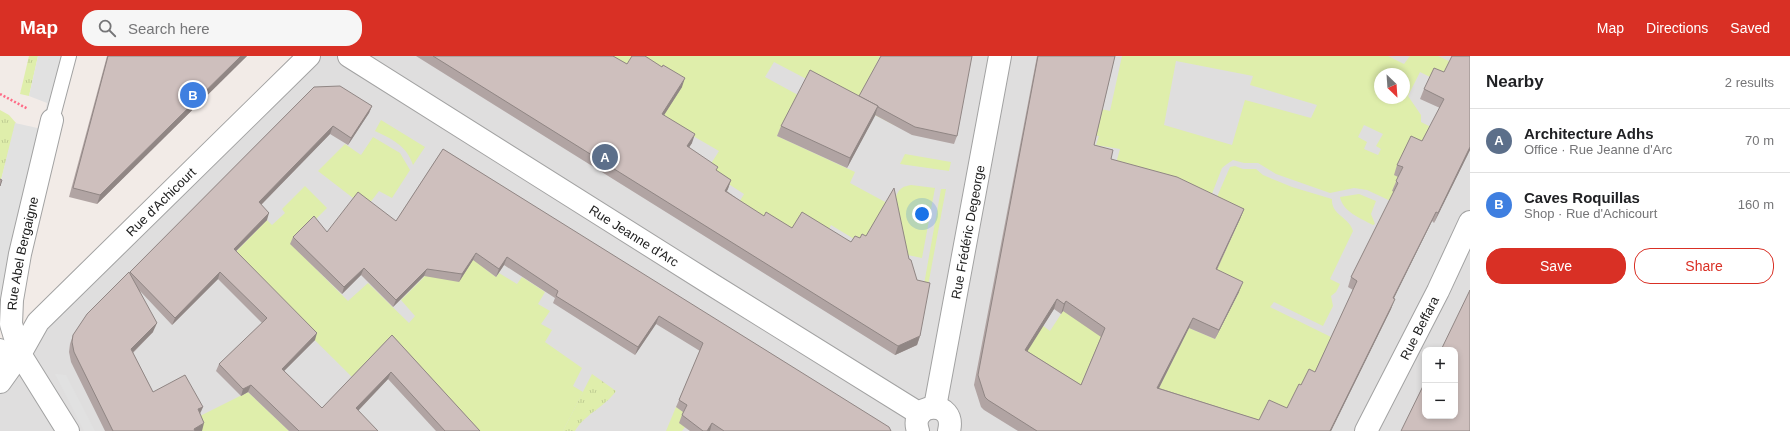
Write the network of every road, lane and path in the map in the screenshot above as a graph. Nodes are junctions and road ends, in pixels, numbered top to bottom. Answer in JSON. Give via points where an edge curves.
{"nodes":[{"id":1,"x":69,"y":56,"type":"edge"},
{"id":2,"x":309,"y":56,"type":"edge"},
{"id":3,"x":349,"y":56,"type":"edge"},
{"id":4,"x":1000,"y":56,"type":"edge"},
{"id":5,"x":52,"y":120,"type":"joint"},
{"id":6,"x":1470,"y":222,"type":"edge"},
{"id":7,"x":0,"y":346,"type":"edge"},
{"id":8,"x":10,"y":356,"type":"edge"},
{"id":9,"x":0,"y":382,"type":"edge"},
{"id":10,"x":924,"y":417,"type":"edge"},
{"id":11,"x":68,"y":431,"type":"edge"},
{"id":12,"x":949,"y":431,"type":"edge"},
{"id":13,"x":1366,"y":431,"type":"edge"}],
"edges":[{"from":1,"to":5,"type":"lane"},
{"from":2,"to":8,"type":"street","name":"Rue d'Achicourt","via":[[38,322]]},
{"from":3,"to":10,"type":"street","name":"Rue Jeanne d'Arc"},
{"from":4,"to":10,"type":"street","name":"Rue Frédéric Degeorge"},
{"from":5,"to":8,"type":"street","name":"Rue Abel Bergaigne","via":[[20,254],[12,300]]},
{"from":6,"to":13,"type":"street","name":"Rue Beffara"},
{"from":7,"to":8,"type":"lane"},
{"from":8,"to":9,"type":"street"},
{"from":8,"to":11,"type":"street","name":"Rue Abel Bergaigne"},
{"from":10,"to":12,"type":"street","name":"Rue Jeanne d'Arc","via":[[942,410],[948,416]]}]}
